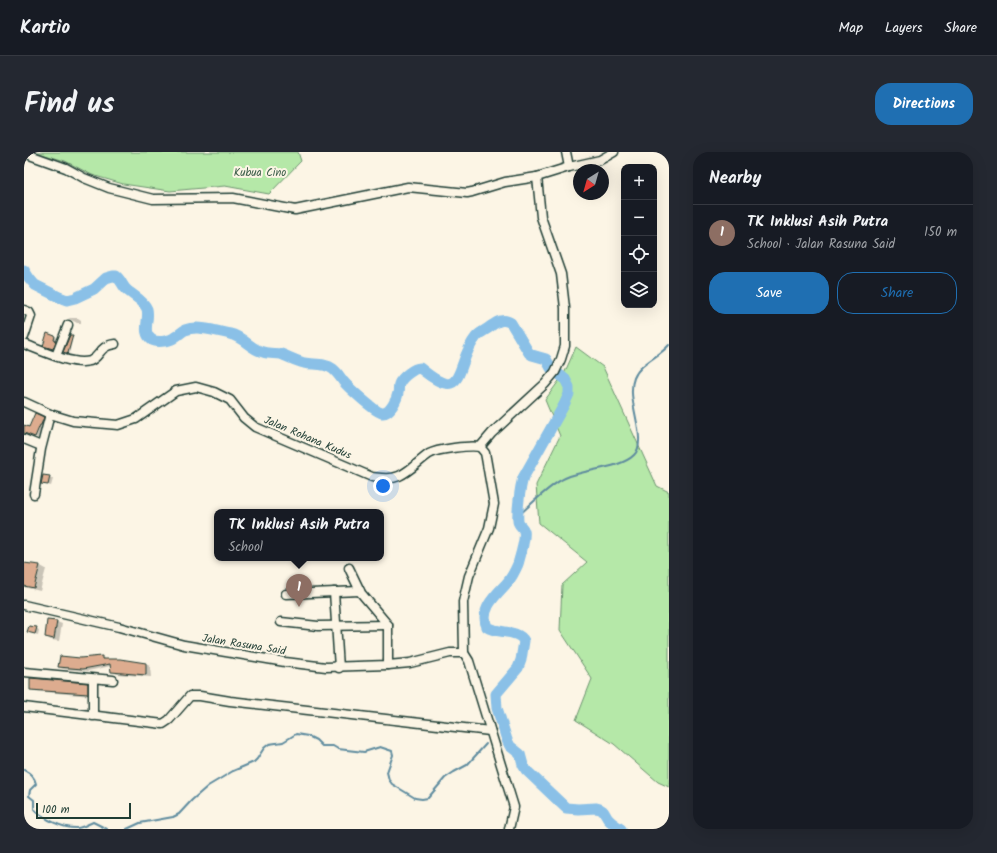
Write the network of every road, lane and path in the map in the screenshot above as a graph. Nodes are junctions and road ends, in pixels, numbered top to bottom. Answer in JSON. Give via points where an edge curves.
{"nodes":[{"id":1,"x":566,"y":152,"type":"edge"},
{"id":2,"x":614,"y":152,"type":"edge"},
{"id":3,"x":24,"y":153,"type":"edge"},
{"id":4,"x":569,"y":167,"type":"junction"},
{"id":5,"x":537,"y":177,"type":"junction"},
{"id":6,"x":24,"y":310,"type":"edge"},
{"id":7,"x":68,"y":325,"type":"dead end"},
{"id":8,"x":24,"y":337,"type":"edge"},
{"id":9,"x":24,"y":344,"type":"edge"},
{"id":10,"x":115,"y":344,"type":"dead end"},
{"id":11,"x":56,"y":356,"type":"junction"},
{"id":12,"x":24,"y":402,"type":"edge"},
{"id":13,"x":50,"y":414,"type":"junction"},
{"id":14,"x":24,"y":439,"type":"edge"},
{"id":15,"x":41,"y":446,"type":"junction"},
{"id":16,"x":480,"y":447,"type":"junction"},
{"id":17,"x":34,"y":494,"type":"dead end"},
{"id":18,"x":349,"y":568,"type":"dead end"},
{"id":19,"x":360,"y":591,"type":"junction"},
{"id":20,"x":334,"y":592,"type":"junction"},
{"id":21,"x":286,"y":594,"type":"dead end"},
{"id":22,"x":24,"y":606,"type":"edge"},
{"id":23,"x":281,"y":622,"type":"dead end"},
{"id":24,"x":388,"y":625,"type":"junction"},
{"id":25,"x":336,"y":626,"type":"junction"},
{"id":26,"x":464,"y":653,"type":"junction"},
{"id":27,"x":388,"y":666,"type":"junction"},
{"id":28,"x":339,"y":668,"type":"junction"},
{"id":29,"x":24,"y":672,"type":"edge"},
{"id":30,"x":94,"y":679,"type":"junction"},
{"id":31,"x":114,"y":680,"type":"dead end"},
{"id":32,"x":24,"y":707,"type":"edge"},
{"id":33,"x":93,"y":716,"type":"junction"},
{"id":34,"x":490,"y":731,"type":"junction"},
{"id":35,"x":509,"y":829,"type":"edge"}],
"edges":[{"from":1,"to":4,"type":"street"},
{"from":2,"to":4,"type":"street","via":[[600,160]]},
{"from":3,"to":5,"type":"street","via":[[66,168],[109,188],[147,198],[233,198],[295,210],[408,187],[467,193],[505,182]]},
{"from":4,"to":5,"type":"street"},
{"from":5,"to":16,"type":"street","via":[[541,217],[560,274],[565,308],[564,346],[555,372]]},
{"from":6,"to":8,"type":"street","via":[[31,316]]},
{"from":7,"to":11,"type":"street"},
{"from":9,"to":11,"type":"street"},
{"from":10,"to":11,"type":"street","via":[[106,346],[94,359],[88,361],[67,360]]},
{"from":12,"to":13,"type":"street","name":"Jalan Rohana Kudus"},
{"from":13,"to":15,"type":"street"},
{"from":13,"to":16,"type":"street","name":"Jalan Rohana Kudus","via":[[73,421],[118,425],[136,419],[176,391],[196,387],[230,400],[255,427],[372,477],[399,476],[438,450],[473,445]]},
{"from":14,"to":15,"type":"street"},
{"from":15,"to":17,"type":"street"},
{"from":16,"to":26,"type":"street","via":[[485,453],[494,504],[489,528],[469,576],[463,602]]},
{"from":18,"to":19,"type":"street"},
{"from":19,"to":20,"type":"street"},
{"from":19,"to":24,"type":"street"},
{"from":20,"to":21,"type":"street"},
{"from":20,"to":25,"type":"street"},
{"from":22,"to":28,"type":"street","name":"Jalan Rasuna Said","via":[[119,627],[184,645]]},
{"from":23,"to":25,"type":"street"},
{"from":24,"to":25,"type":"street"},
{"from":24,"to":27,"type":"street"},
{"from":25,"to":28,"type":"street"},
{"from":26,"to":27,"type":"street","name":"Jalan Rasuna Said","via":[[450,653]]},
{"from":26,"to":34,"type":"street","via":[[469,661]]},
{"from":27,"to":28,"type":"street","name":"Jalan Rasuna Said"},
{"from":29,"to":30,"type":"street"},
{"from":30,"to":31,"type":"street"},
{"from":30,"to":33,"type":"street"},
{"from":32,"to":33,"type":"street"},
{"from":33,"to":34,"type":"street","via":[[163,724],[190,696],[200,696]]},
{"from":34,"to":35,"type":"street","via":[[514,807]]}]}
